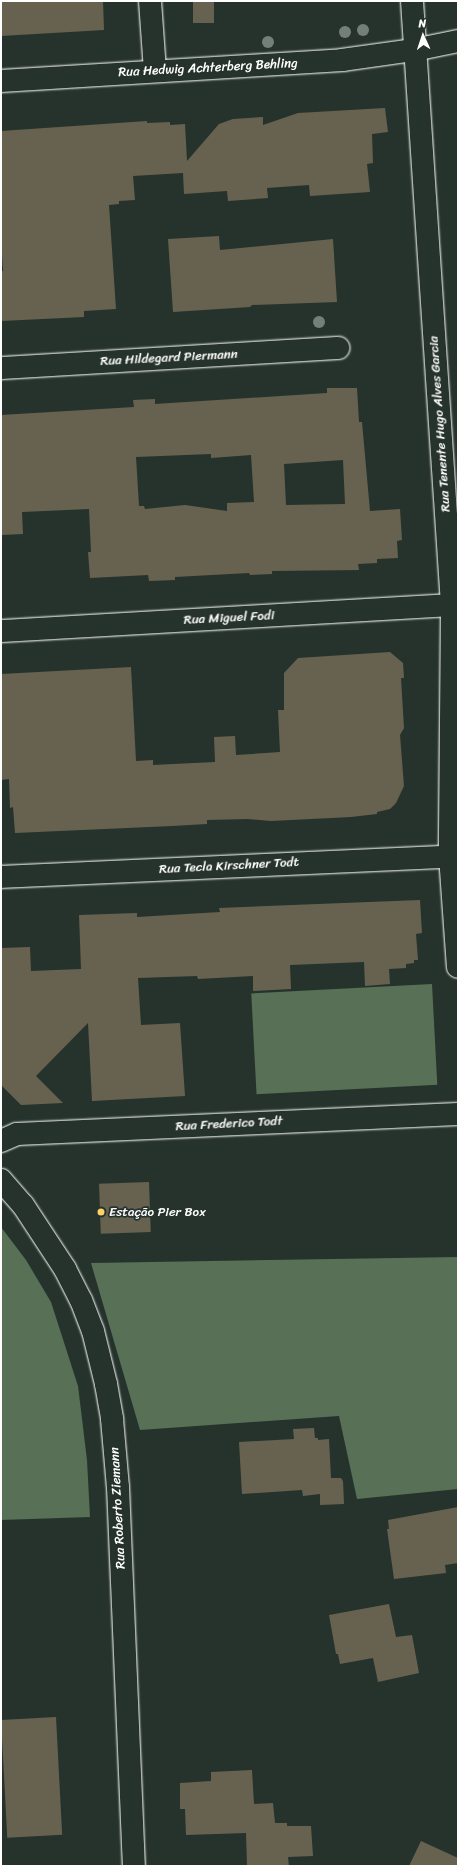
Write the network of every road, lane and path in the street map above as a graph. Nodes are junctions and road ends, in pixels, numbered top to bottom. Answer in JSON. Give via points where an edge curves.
{"nodes":[{"id":1,"x":150,"y":1,"type":"edge"},
{"id":2,"x":412,"y":1,"type":"edge"},
{"id":3,"x":458,"y":41,"type":"edge"},
{"id":4,"x":414,"y":50,"type":"junction"},
{"id":5,"x":155,"y":71,"type":"junction"},
{"id":6,"x":1,"y":81,"type":"edge"},
{"id":7,"x":338,"y":348,"type":"dead end"},
{"id":8,"x":1,"y":368,"type":"edge"},
{"id":9,"x":455,"y":605,"type":"edge"},
{"id":10,"x":1,"y":631,"type":"edge"},
{"id":11,"x":454,"y":856,"type":"edge"},
{"id":12,"x":1,"y":877,"type":"edge"},
{"id":13,"x":458,"y":967,"type":"edge"},
{"id":14,"x":458,"y":1114,"type":"edge"},
{"id":15,"x":1,"y":1141,"type":"edge"},
{"id":16,"x":1,"y":1180,"type":"edge"},
{"id":17,"x":134,"y":1866,"type":"edge"}],
"edges":[{"from":1,"to":5,"type":"street"},
{"from":2,"to":4,"type":"street","name":"Rua Tenente Hugo Alves Garcia"},
{"from":3,"to":4,"type":"street","name":"Rua Hedwig Achterberg Behling"},
{"from":4,"to":5,"type":"street","name":"Rua Hedwig Achterberg Behling","via":[[342,60]]},
{"from":4,"to":9,"type":"street","name":"Rua Tenente Hugo Alves Garcia"},
{"from":5,"to":6,"type":"street","name":"Rua Hedwig Achterberg Behling"},
{"from":7,"to":8,"type":"street","name":"Rua Hildegard Piermann"},
{"from":9,"to":10,"type":"street","name":"Rua Miguel Fodi"},
{"from":9,"to":11,"type":"street","name":"Rua Tenente Hugo Alves Garcia"},
{"from":11,"to":12,"type":"street","name":"Rua Tecla Kirschner Todt"},
{"from":11,"to":13,"type":"street","name":"Rua Tenente Hugo Alves Garcia"},
{"from":14,"to":15,"type":"street","name":"Rua Frederico Todt","via":[[17,1134]]},
{"from":16,"to":17,"type":"street","name":"Rua Roberto Ziemann","via":[[23,1205],[65,1269],[93,1331],[105,1378],[112,1419],[118,1487]]}]}
